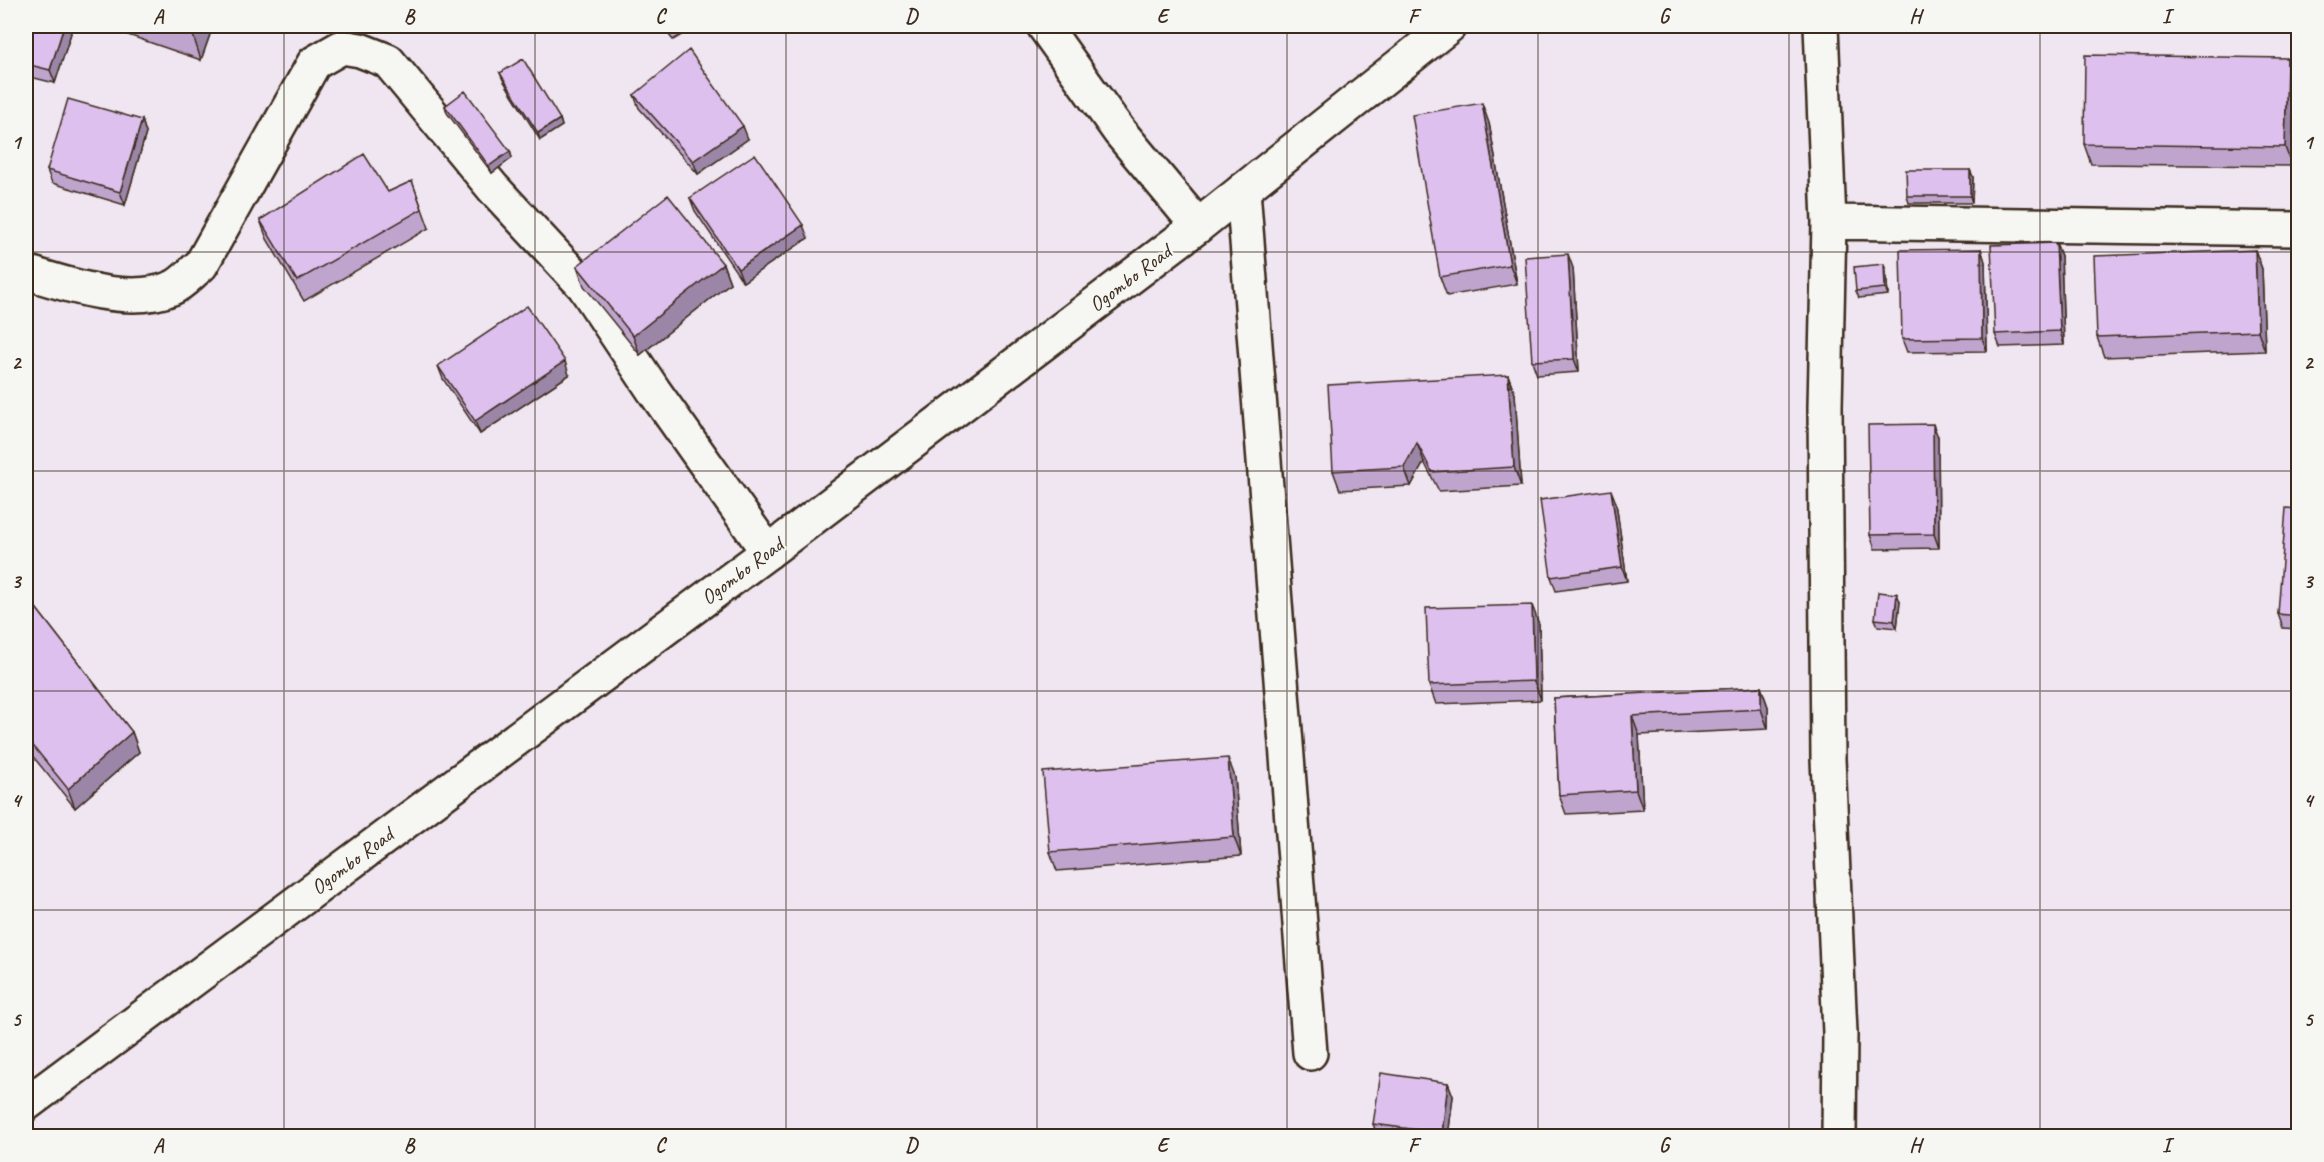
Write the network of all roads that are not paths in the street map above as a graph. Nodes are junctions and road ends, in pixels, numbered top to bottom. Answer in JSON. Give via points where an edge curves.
{"nodes":[{"id":1,"x":1044,"y":26,"type":"edge"},
{"id":2,"x":1449,"y":26,"type":"edge"},
{"id":3,"x":1821,"y":26,"type":"edge"},
{"id":4,"x":346,"y":36,"type":"edge"},
{"id":5,"x":1243,"y":190,"type":"junction"},
{"id":6,"x":1828,"y":222,"type":"junction"},
{"id":7,"x":1198,"y":226,"type":"junction"},
{"id":8,"x":2298,"y":229,"type":"edge"},
{"id":9,"x":26,"y":272,"type":"edge"},
{"id":10,"x":768,"y":552,"type":"junction"},
{"id":11,"x":1310,"y":1053,"type":"dead end"},
{"id":12,"x":26,"y":1104,"type":"edge"},
{"id":13,"x":1839,"y":1137,"type":"edge"}],
"edges":[{"from":1,"to":7,"type":"street","via":[[1119,131]]},
{"from":2,"to":5,"type":"street","name":"Ogombo Road"},
{"from":3,"to":6,"type":"street"},
{"from":4,"to":9,"type":"street","via":[[314,63],[201,265],[174,288],[151,295],[128,294],[77,288]]},
{"from":4,"to":10,"type":"street","via":[[360,50],[388,61],[493,188],[584,286]]},
{"from":5,"to":7,"type":"street","name":"Ogombo Road"},
{"from":5,"to":11,"type":"street"},
{"from":6,"to":8,"type":"street"},
{"from":6,"to":13,"type":"street","via":[[1828,747],[1840,1033]]},
{"from":7,"to":10,"type":"street","name":"Ogombo Road"},
{"from":10,"to":12,"type":"street","name":"Ogombo Road"}]}
